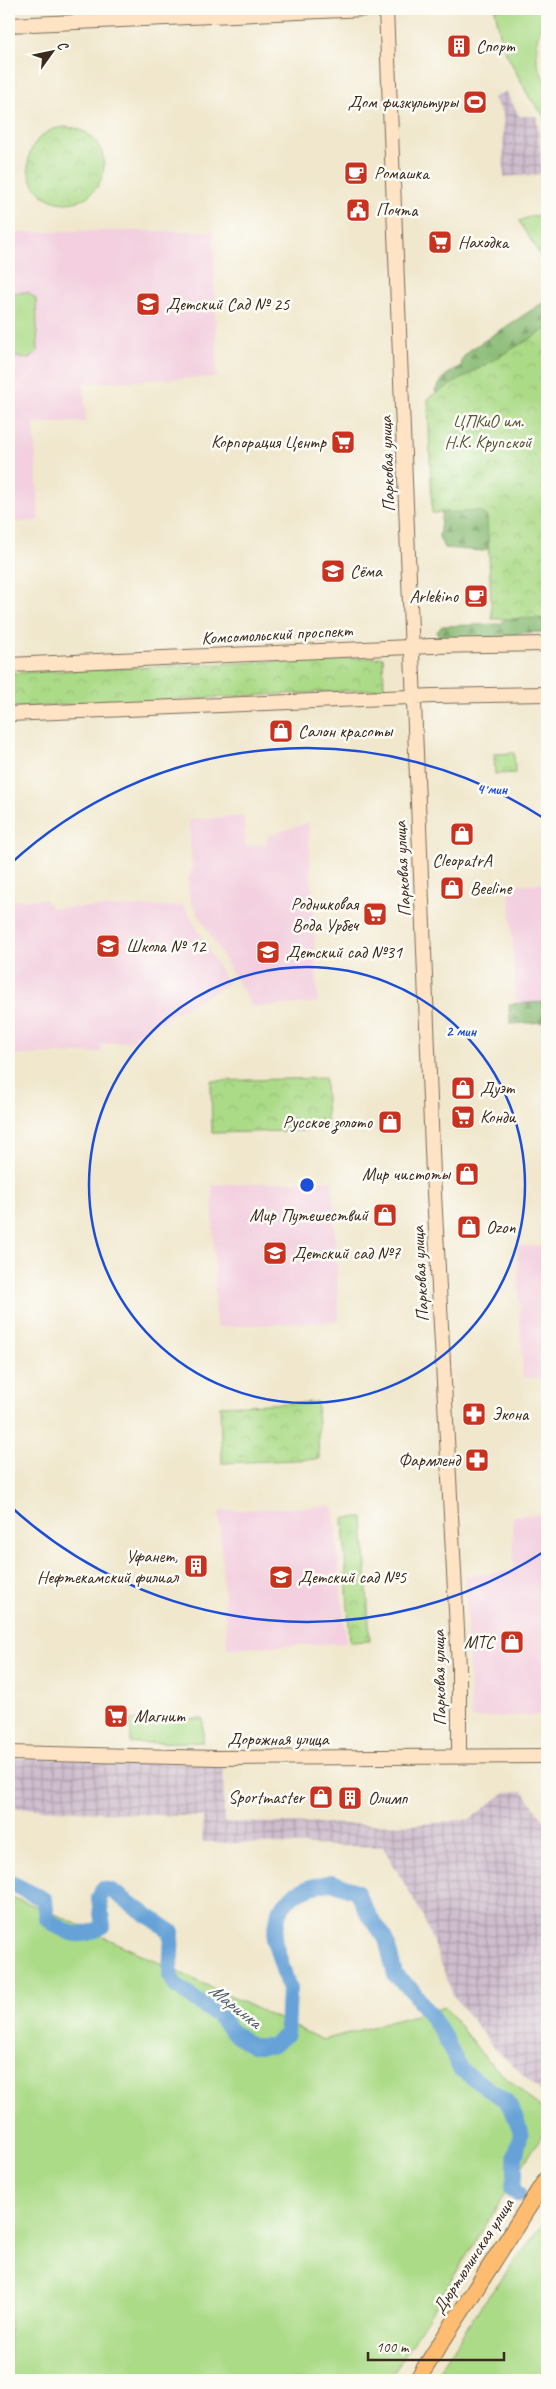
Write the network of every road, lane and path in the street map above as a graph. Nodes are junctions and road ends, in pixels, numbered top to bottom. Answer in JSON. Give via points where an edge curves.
{"nodes":[{"id":1,"x":366,"y":9,"type":"edge"},
{"id":2,"x":386,"y":9,"type":"edge"},
{"id":3,"x":9,"y":25,"type":"edge"},
{"id":4,"x":547,"y":644,"type":"edge"},
{"id":5,"x":412,"y":647,"type":"junction"},
{"id":6,"x":9,"y":665,"type":"edge"},
{"id":7,"x":547,"y":694,"type":"edge"},
{"id":8,"x":414,"y":697,"type":"junction"},
{"id":9,"x":9,"y":714,"type":"edge"},
{"id":10,"x":9,"y":1753,"type":"edge"},
{"id":11,"x":547,"y":1756,"type":"edge"},
{"id":12,"x":459,"y":1757,"type":"junction"},
{"id":13,"x":547,"y":2178,"type":"edge"},
{"id":14,"x":417,"y":2380,"type":"edge"}],
"edges":[{"from":1,"to":3,"type":"main road"},
{"from":2,"to":5,"type":"main road","name":"Парковая улица"},
{"from":4,"to":5,"type":"main road","name":"Комсомольский проспект"},
{"from":5,"to":6,"type":"main road","name":"Комсомольский проспект"},
{"from":5,"to":8,"type":"main road","name":"Парковая улица"},
{"from":7,"to":8,"type":"main road"},
{"from":8,"to":9,"type":"main road"},
{"from":8,"to":12,"type":"main road","name":"Парковая улица","via":[[433,1165],[459,1667]]},
{"from":10,"to":12,"type":"main road","name":"Дорожная улица","via":[[217,1758]]},
{"from":11,"to":12,"type":"main road","name":"Дорожная улица"},
{"from":13,"to":14,"type":"main road","name":"Дюртюлинская улица"}]}
